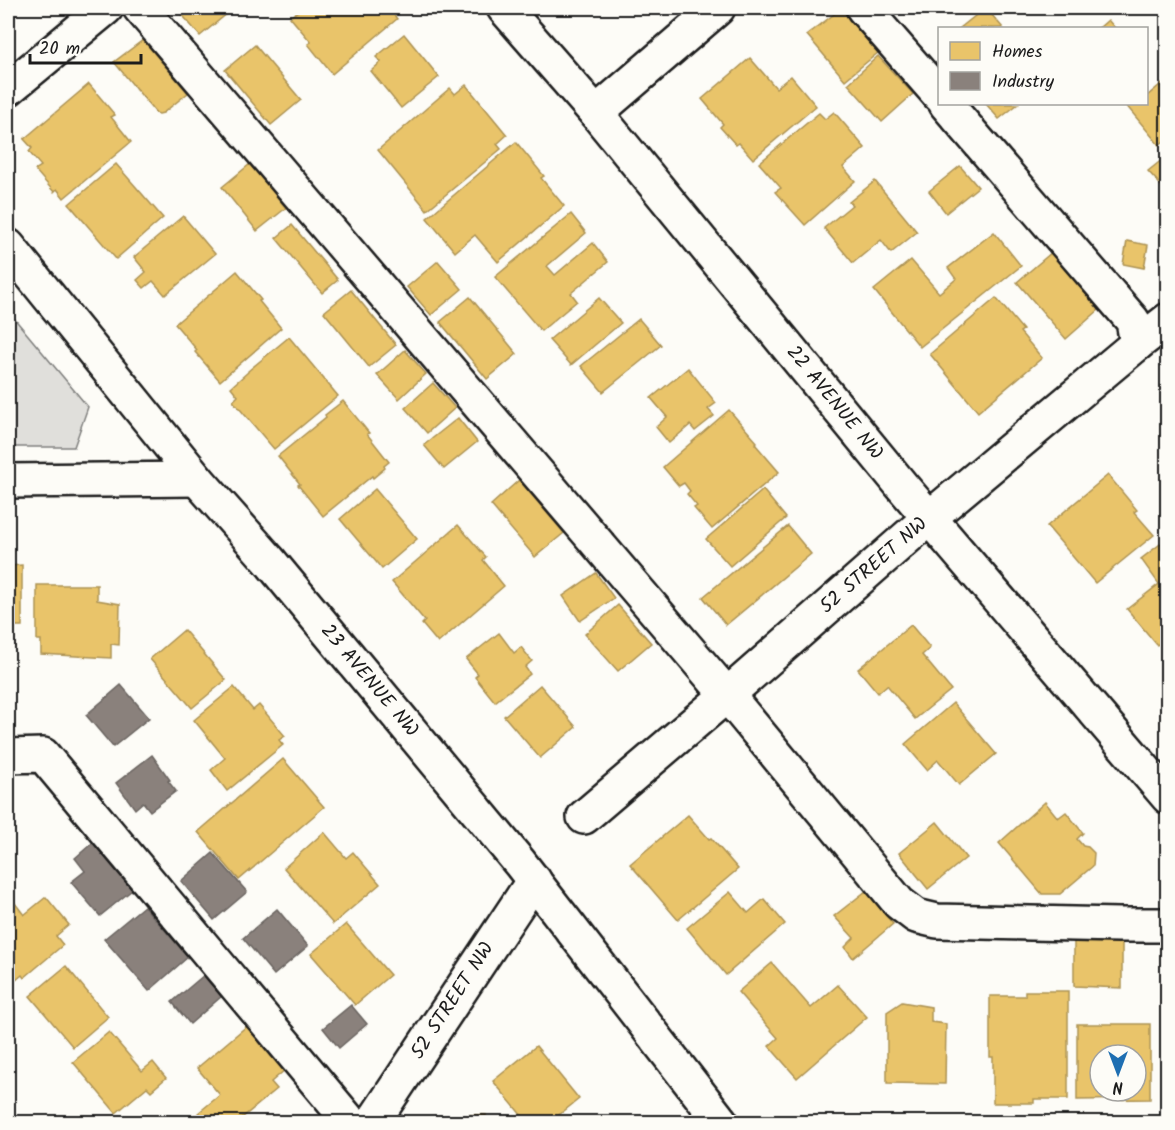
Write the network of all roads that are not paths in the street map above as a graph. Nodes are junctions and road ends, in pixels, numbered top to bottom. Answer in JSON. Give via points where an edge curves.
{"nodes":[{"id":1,"x":106,"y":8,"type":"edge"},
{"id":2,"x":140,"y":8,"type":"edge"},
{"id":3,"x":504,"y":8,"type":"edge"},
{"id":4,"x":718,"y":8,"type":"edge"},
{"id":5,"x":863,"y":8,"type":"edge"},
{"id":6,"x":8,"y":89,"type":"edge"},
{"id":7,"x":938,"y":95,"type":"edge"},
{"id":8,"x":947,"y":105,"type":"edge"},
{"id":9,"x":596,"y":112,"type":"junction"},
{"id":10,"x":8,"y":246,"type":"edge"},
{"id":11,"x":1167,"y":320,"type":"edge"},
{"id":12,"x":1137,"y":344,"type":"junction"},
{"id":13,"x":196,"y":478,"type":"junction"},
{"id":14,"x":8,"y":481,"type":"edge"},
{"id":15,"x":929,"y":518,"type":"junction"},
{"id":16,"x":727,"y":695,"type":"junction"},
{"id":17,"x":8,"y":756,"type":"edge"},
{"id":18,"x":1167,"y":797,"type":"edge"},
{"id":19,"x":584,"y":817,"type":"dead end"},
{"id":20,"x":534,"y":880,"type":"junction"},
{"id":21,"x":1167,"y":925,"type":"edge"},
{"id":22,"x":350,"y":1122,"type":"edge"},
{"id":23,"x":374,"y":1122,"type":"edge"},
{"id":24,"x":721,"y":1122,"type":"edge"}],
"edges":[{"from":1,"to":6,"type":"street"},
{"from":2,"to":16,"type":"street"},
{"from":3,"to":9,"type":"street","name":"22 AVENUE NW"},
{"from":4,"to":9,"type":"street"},
{"from":5,"to":7,"type":"street"},
{"from":8,"to":12,"type":"street","via":[[1133,321]]},
{"from":9,"to":15,"type":"street","name":"22 AVENUE NW"},
{"from":10,"to":13,"type":"street","name":"23 AVENUE NW"},
{"from":11,"to":12,"type":"street","name":"52 STREET NW"},
{"from":12,"to":15,"type":"street","name":"52 STREET NW"},
{"from":13,"to":14,"type":"street"},
{"from":13,"to":20,"type":"street","name":"23 AVENUE NW"},
{"from":15,"to":16,"type":"street","name":"52 STREET NW"},
{"from":15,"to":18,"type":"street","name":"22 AVENUE NW"},
{"from":16,"to":19,"type":"street","name":"52 STREET NW"},
{"from":16,"to":21,"type":"street","via":[[899,903],[916,916],[937,921]]},
{"from":17,"to":22,"type":"street","via":[[43,755]]},
{"from":20,"to":23,"type":"street","name":"52 STREET NW"},
{"from":20,"to":24,"type":"street","name":"23 AVENUE NW"}]}
